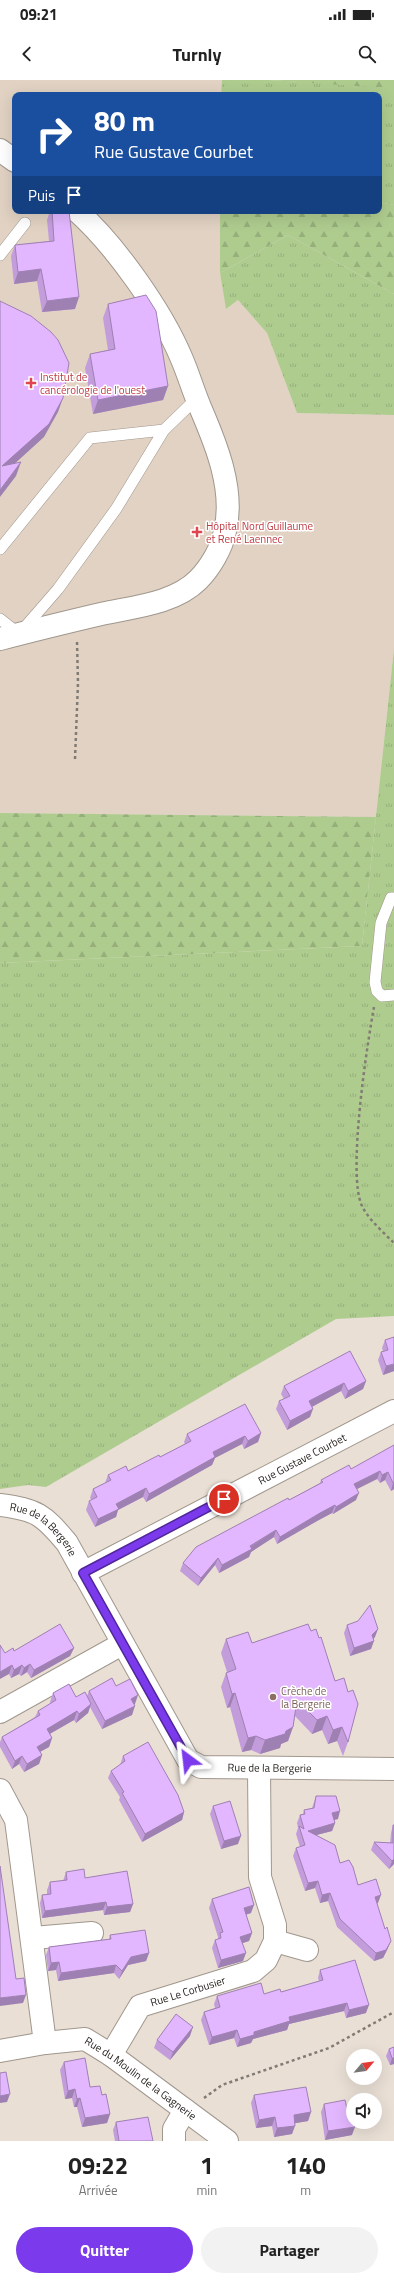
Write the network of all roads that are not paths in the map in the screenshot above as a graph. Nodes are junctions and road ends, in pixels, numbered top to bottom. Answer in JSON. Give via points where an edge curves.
{"nodes":[{"id":1,"x":0,"y":150,"type":"edge"},
{"id":2,"x":12,"y":160,"type":"edge"},
{"id":3,"x":81,"y":214,"type":"edge"},
{"id":4,"x":25,"y":223,"type":"dead end"},
{"id":5,"x":0,"y":254,"type":"edge"},
{"id":6,"x":197,"y":398,"type":"junction"},
{"id":7,"x":164,"y":430,"type":"junction"},
{"id":8,"x":0,"y":549,"type":"edge"},
{"id":9,"x":0,"y":619,"type":"edge"},
{"id":10,"x":10,"y":636,"type":"edge"},
{"id":11,"x":394,"y":898,"type":"edge"},
{"id":12,"x":394,"y":995,"type":"edge"},
{"id":13,"x":394,"y":1411,"type":"edge"},
{"id":14,"x":0,"y":1505,"type":"edge"},
{"id":15,"x":83,"y":1573,"type":"junction"},
{"id":16,"x":122,"y":1644,"type":"junction"},
{"id":17,"x":0,"y":1712,"type":"edge"},
{"id":18,"x":259,"y":1769,"type":"junction"},
{"id":19,"x":394,"y":1769,"type":"edge"},
{"id":20,"x":0,"y":1790,"type":"edge"},
{"id":21,"x":92,"y":1933,"type":"dead end"},
{"id":22,"x":33,"y":1938,"type":"junction"},
{"id":23,"x":275,"y":1941,"type":"junction"},
{"id":24,"x":308,"y":1950,"type":"dead end"},
{"id":25,"x":45,"y":2042,"type":"junction"},
{"id":26,"x":0,"y":2051,"type":"edge"},
{"id":27,"x":110,"y":2055,"type":"junction"},
{"id":28,"x":185,"y":2110,"type":"junction"},
{"id":29,"x":174,"y":2141,"type":"edge"},
{"id":30,"x":227,"y":2141,"type":"edge"}],
"edges":[{"from":1,"to":2,"type":"street"},
{"from":3,"to":6,"type":"street","via":[[113,250],[154,309],[180,356]]},
{"from":4,"to":5,"type":"lane"},
{"from":6,"to":7,"type":"lane"},
{"from":6,"to":10,"type":"street","via":[[213,437],[225,483],[228,510],[226,531],[220,546],[197,581],[167,599]]},
{"from":7,"to":8,"type":"lane","via":[[90,438]]},
{"from":7,"to":10,"type":"lane","via":[[116,509],[58,589]]},
{"from":9,"to":10,"type":"lane"},
{"from":11,"to":12,"type":"lane","via":[[391,898],[381,923],[375,982],[377,991],[382,996]]},
{"from":13,"to":15,"type":"street","name":"Rue Gustave Courbet"},
{"from":14,"to":15,"type":"street","name":"Rue de la Bergerie","via":[[26,1509],[47,1520],[67,1543]]},
{"from":15,"to":16,"type":"street","name":"Rue de la Bergerie"},
{"from":16,"to":17,"type":"street"},
{"from":16,"to":18,"type":"street","name":"Rue de la Bergerie","via":[[188,1760],[201,1768]]},
{"from":18,"to":19,"type":"street","name":"Rue de la Bergerie"},
{"from":18,"to":23,"type":"street","name":"Rue Le Corbusier","via":[[260,1877],[275,1925]]},
{"from":20,"to":22,"type":"street","via":[[16,1820]]},
{"from":21,"to":22,"type":"street"},
{"from":22,"to":25,"type":"street"},
{"from":23,"to":24,"type":"street"},
{"from":23,"to":27,"type":"street","name":"Rue Le Corbusier","via":[[266,1960],[253,1971],[140,2006]]},
{"from":25,"to":26,"type":"street","name":"Rue du Moulin de la Gagnerie"},
{"from":25,"to":27,"type":"street","name":"Rue du Moulin de la Gagnerie","via":[[85,2039]]},
{"from":27,"to":28,"type":"street","name":"Rue du Moulin de la Gagnerie"},
{"from":28,"to":29,"type":"street","via":[[174,2129]]},
{"from":28,"to":30,"type":"street","name":"Rue du Moulin de la Gagnerie"}]}
